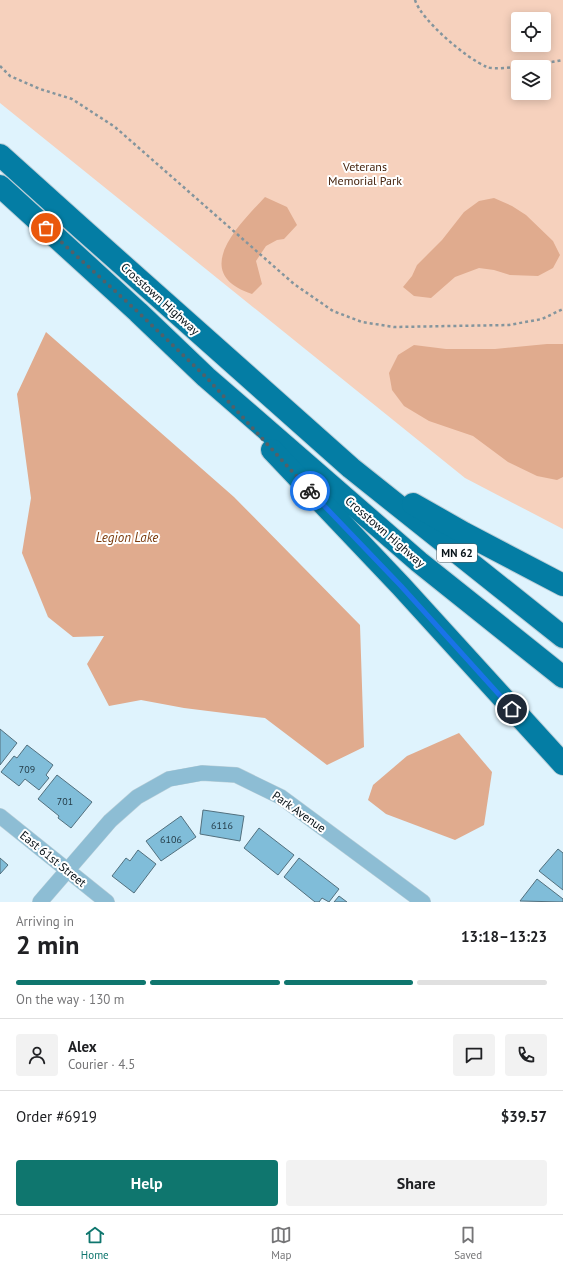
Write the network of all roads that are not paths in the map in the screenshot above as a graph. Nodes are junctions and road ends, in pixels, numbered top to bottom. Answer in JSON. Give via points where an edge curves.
{"nodes":[{"id":1,"x":0,"y":155,"type":"edge"},
{"id":2,"x":0,"y":186,"type":"edge"},
{"id":3,"x":206,"y":377,"type":"junction"},
{"id":4,"x":351,"y":468,"type":"junction"},
{"id":5,"x":563,"y":585,"type":"edge"},
{"id":6,"x":563,"y":637,"type":"edge"},
{"id":7,"x":563,"y":677,"type":"edge"},
{"id":8,"x":563,"y":764,"type":"edge"},
{"id":9,"x":0,"y":816,"type":"edge"},
{"id":10,"x":66,"y":870,"type":"junction"},
{"id":11,"x":40,"y":902,"type":"edge"},
{"id":12,"x":107,"y":902,"type":"edge"},
{"id":13,"x":423,"y":902,"type":"edge"}],
"edges":[{"from":1,"to":4,"type":"highway","name":"Crosstown Highway","number":"MN 62"},
{"from":2,"to":3,"type":"highway","name":"Crosstown Highway","number":"MN 62"},
{"from":3,"to":7,"type":"highway","name":"Crosstown Highway","number":"MN 62","via":[[419,562]]},
{"from":3,"to":8,"type":"highway"},
{"from":4,"to":5,"type":"highway","via":[[464,533]]},
{"from":4,"to":6,"type":"highway","name":"Crosstown Highway","number":"MN 62"},
{"from":9,"to":10,"type":"street","name":"East 61st Street"},
{"from":10,"to":11,"type":"street","name":"Park Avenue"},
{"from":10,"to":12,"type":"street","name":"East 61st Street"},
{"from":10,"to":13,"type":"street","name":"Park Avenue","via":[[110,821],[137,797],[169,779],[202,773],[236,775],[281,797]]}]}
